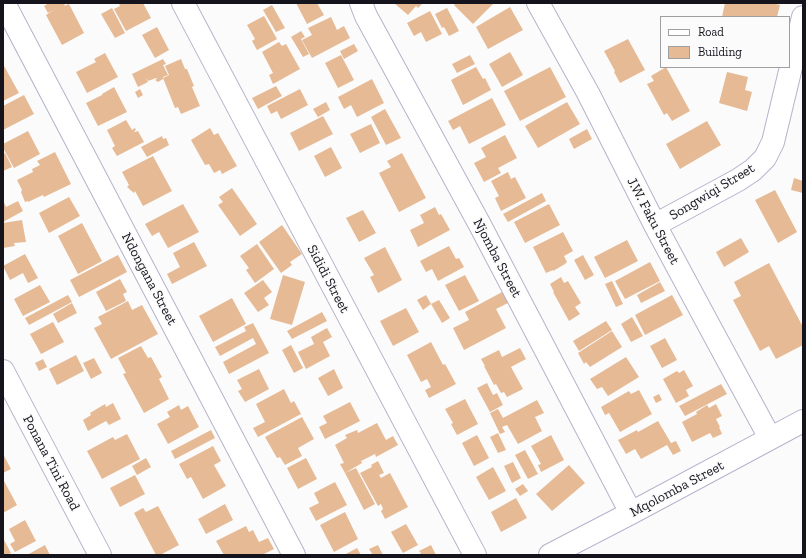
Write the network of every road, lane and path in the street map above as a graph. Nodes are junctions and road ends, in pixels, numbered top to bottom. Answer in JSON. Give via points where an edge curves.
{"nodes":[{"id":1,"x":4,"y":3,"type":"edge"},
{"id":2,"x":183,"y":3,"type":"edge"},
{"id":3,"x":361,"y":3,"type":"edge"},
{"id":4,"x":538,"y":3,"type":"edge"},
{"id":5,"x":803,"y":18,"type":"edge"},
{"id":6,"x":655,"y":225,"type":"junction"},
{"id":7,"x":3,"y":371,"type":"edge"},
{"id":8,"x":803,"y":421,"type":"edge"},
{"id":9,"x":770,"y":438,"type":"junction"},
{"id":10,"x":631,"y":513,"type":"junction"},
{"id":11,"x":100,"y":555,"type":"edge"},
{"id":12,"x":294,"y":555,"type":"edge"},
{"id":13,"x":475,"y":555,"type":"edge"},
{"id":14,"x":550,"y":555,"type":"edge"}],
"edges":[{"from":1,"to":12,"type":"street","name":"Ndongana Street"},
{"from":2,"to":13,"type":"street","name":"Sididi Street"},
{"from":3,"to":10,"type":"street","name":"Njomba Street"},
{"from":4,"to":6,"type":"street","name":"J.W. Faku Street","via":[[588,93]]},
{"from":5,"to":6,"type":"street","name":"Songwiqi Street","via":[[773,142],[765,158],[738,180]]},
{"from":6,"to":9,"type":"street","name":"J.W. Faku Street"},
{"from":7,"to":11,"type":"street","name":"Ponana Tini Road"},
{"from":8,"to":9,"type":"street","name":"Mqolomba Street"},
{"from":9,"to":10,"type":"street","name":"Mqolomba Street"},
{"from":10,"to":14,"type":"street","name":"Mqolomba Street"}]}
